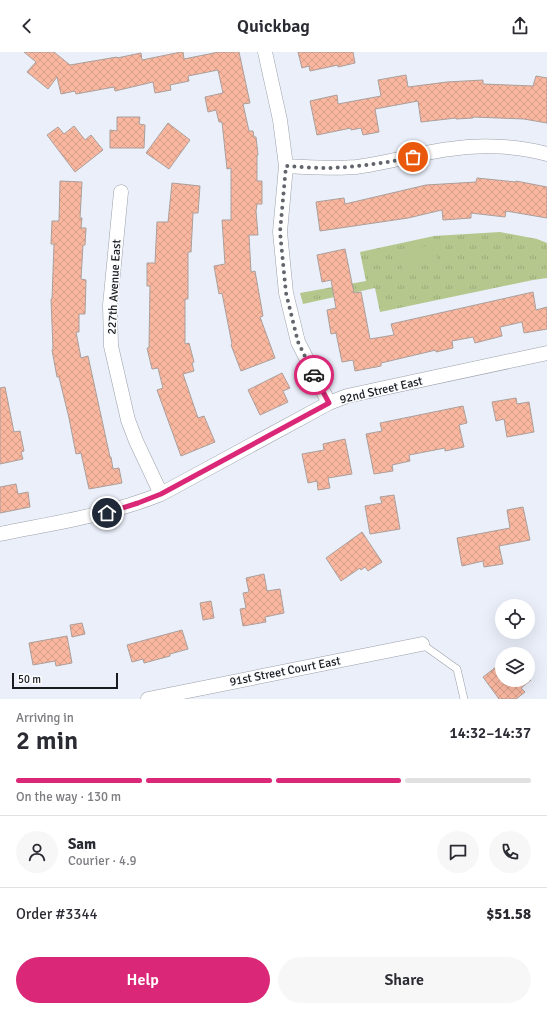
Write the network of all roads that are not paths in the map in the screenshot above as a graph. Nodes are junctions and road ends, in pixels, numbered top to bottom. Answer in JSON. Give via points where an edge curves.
{"nodes":[{"id":1,"x":265,"y":52,"type":"edge"},
{"id":2,"x":547,"y":154,"type":"edge"},
{"id":3,"x":286,"y":166,"type":"junction"},
{"id":4,"x":121,"y":192,"type":"dead end"},
{"id":5,"x":547,"y":353,"type":"edge"},
{"id":6,"x":329,"y":403,"type":"junction"},
{"id":7,"x":161,"y":494,"type":"junction"},
{"id":8,"x":0,"y":534,"type":"edge"},
{"id":9,"x":422,"y":644,"type":"joint"},
{"id":10,"x":148,"y":699,"type":"edge"},
{"id":11,"x":464,"y":699,"type":"edge"}],
"edges":[{"from":1,"to":3,"type":"street","via":[[280,120]]},
{"from":2,"to":3,"type":"street","via":[[532,150],[478,146],[450,148],[391,162],[356,167]]},
{"from":3,"to":6,"type":"street","via":[[280,232],[286,293],[298,342]]},
{"from":4,"to":7,"type":"street","name":"227th Avenue East","via":[[110,305],[111,346],[128,420]]},
{"from":5,"to":6,"type":"street","name":"92nd Street East","via":[[347,396]]},
{"from":6,"to":7,"type":"street","name":"92nd Street East"},
{"from":7,"to":8,"type":"street","name":"92nd Street East","via":[[107,513]]},
{"from":9,"to":10,"type":"street","name":"91st Street Court East"},
{"from":9,"to":11,"type":"lane","via":[[457,669]]}]}
